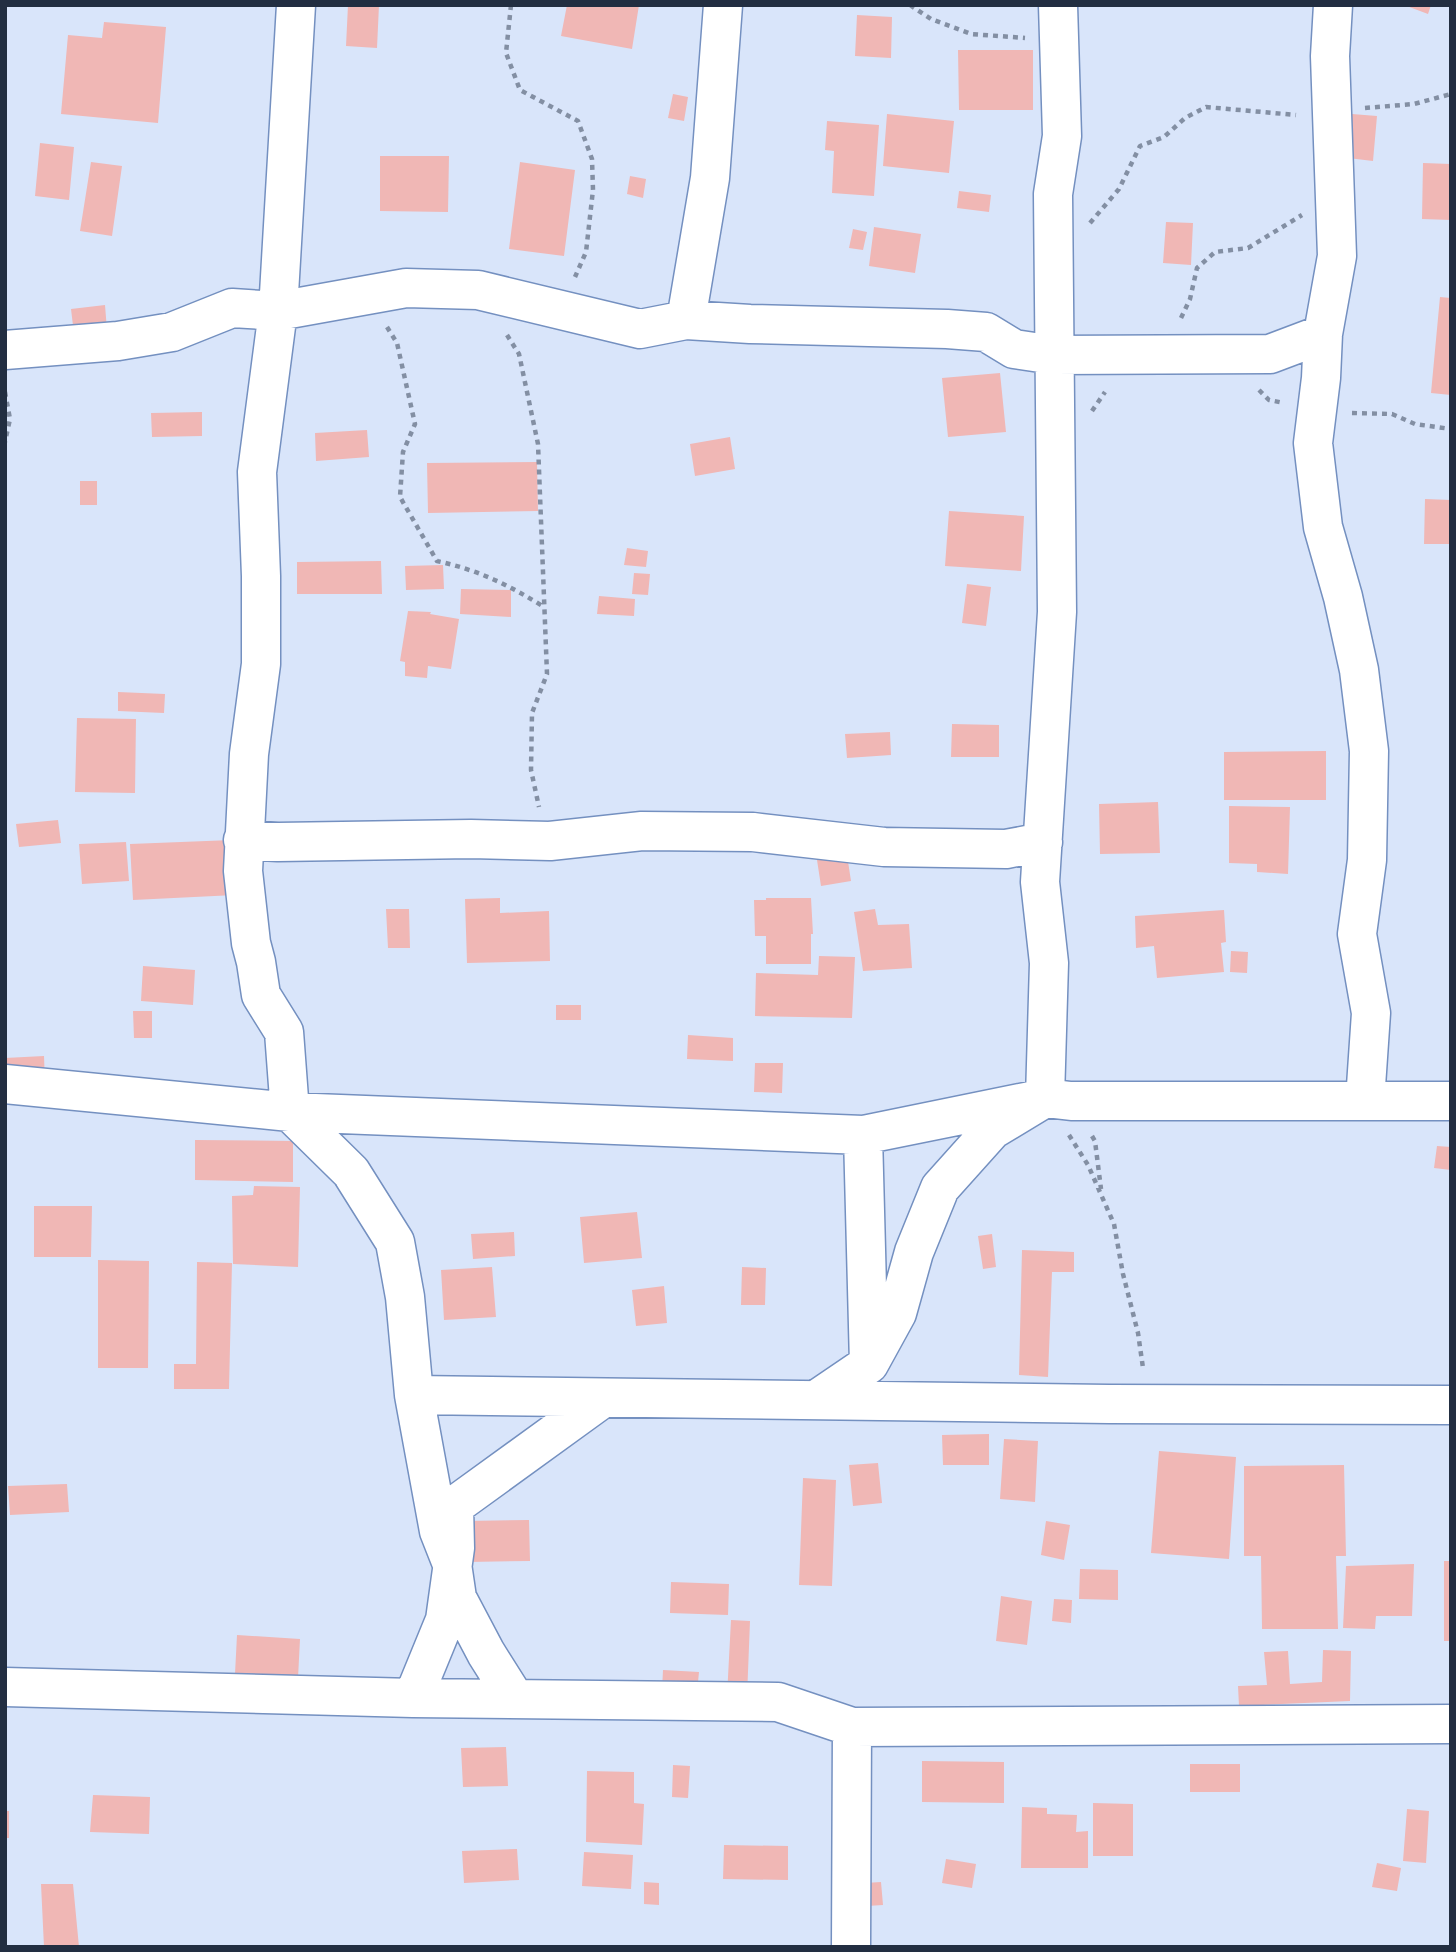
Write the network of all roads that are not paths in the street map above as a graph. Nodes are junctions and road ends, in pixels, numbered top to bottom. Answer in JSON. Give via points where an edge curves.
{"nodes":[{"id":1,"x":296,"y":5,"type":"edge"},
{"id":2,"x":723,"y":5,"type":"edge"},
{"id":3,"x":1333,"y":5,"type":"edge"},
{"id":4,"x":1058,"y":23,"type":"edge"},
{"id":5,"x":278,"y":311,"type":"junction"},
{"id":6,"x":687,"y":320,"type":"junction"},
{"id":7,"x":1323,"y":334,"type":"junction"},
{"id":8,"x":5,"y":350,"type":"edge"},
{"id":9,"x":1054,"y":355,"type":"junction"},
{"id":10,"x":243,"y":840,"type":"junction"},
{"id":11,"x":1043,"y":842,"type":"junction"},
{"id":12,"x":5,"y":1084,"type":"edge"},
{"id":13,"x":1365,"y":1101,"type":"junction"},
{"id":14,"x":1451,"y":1101,"type":"edge"},
{"id":15,"x":1048,"y":1102,"type":"junction"},
{"id":16,"x":290,"y":1112,"type":"junction"},
{"id":17,"x":863,"y":1135,"type":"junction"},
{"id":18,"x":869,"y":1382,"type":"junction"},
{"id":19,"x":414,"y":1395,"type":"junction"},
{"id":20,"x":603,"y":1398,"type":"junction"},
{"id":21,"x":1451,"y":1405,"type":"edge"},
{"id":22,"x":452,"y":1564,"type":"junction"},
{"id":23,"x":5,"y":1687,"type":"edge"},
{"id":24,"x":413,"y":1698,"type":"junction"},
{"id":25,"x":515,"y":1699,"type":"junction"},
{"id":26,"x":1451,"y":1724,"type":"edge"},
{"id":27,"x":852,"y":1727,"type":"junction"},
{"id":28,"x":851,"y":1947,"type":"edge"}],
"edges":[{"from":1,"to":5,"type":"street"},
{"from":2,"to":6,"type":"street","via":[[710,178]]},
{"from":3,"to":7,"type":"street","via":[[1330,56],[1337,257]]},
{"from":4,"to":9,"type":"street","via":[[1062,136],[1053,194]]},
{"from":5,"to":6,"type":"street","via":[[406,288],[478,290],[640,329]]},
{"from":5,"to":8,"type":"street","via":[[232,308],[173,332]]},
{"from":5,"to":10,"type":"street","via":[[257,472],[261,664]]},
{"from":6,"to":9,"type":"street","via":[[986,332],[1014,349]]},
{"from":7,"to":9,"type":"street","via":[[1270,354]]},
{"from":7,"to":13,"type":"street","via":[[1313,443],[1323,527],[1359,670],[1369,751],[1367,860],[1357,934],[1371,1013]]},
{"from":9,"to":11,"type":"street","via":[[1057,612]]},
{"from":10,"to":11,"type":"street","via":[[546,841],[642,831],[753,832],[884,847],[1006,849]]},
{"from":10,"to":16,"type":"street","via":[[251,943],[261,995],[284,1032]]},
{"from":11,"to":15,"type":"street","via":[[1040,882],[1049,963]]},
{"from":12,"to":16,"type":"street"},
{"from":13,"to":14,"type":"street"},
{"from":13,"to":15,"type":"street"},
{"from":15,"to":17,"type":"street"},
{"from":15,"to":18,"type":"street","via":[[992,1130],[940,1188]]},
{"from":16,"to":17,"type":"street"},
{"from":16,"to":19,"type":"street","via":[[351,1172],[395,1242]]},
{"from":17,"to":18,"type":"street"},
{"from":18,"to":20,"type":"street","via":[[816,1400]]},
{"from":18,"to":21,"type":"street","via":[[1148,1404]]},
{"from":19,"to":20,"type":"street"},
{"from":19,"to":22,"type":"street","via":[[439,1531]]},
{"from":20,"to":22,"type":"street","via":[[454,1506]]},
{"from":22,"to":24,"type":"street","via":[[445,1620]]},
{"from":22,"to":25,"type":"street","via":[[457,1598]]},
{"from":23,"to":24,"type":"street"},
{"from":24,"to":25,"type":"street"},
{"from":25,"to":27,"type":"street","via":[[778,1702]]},
{"from":26,"to":27,"type":"street"},
{"from":27,"to":28,"type":"street"}]}
